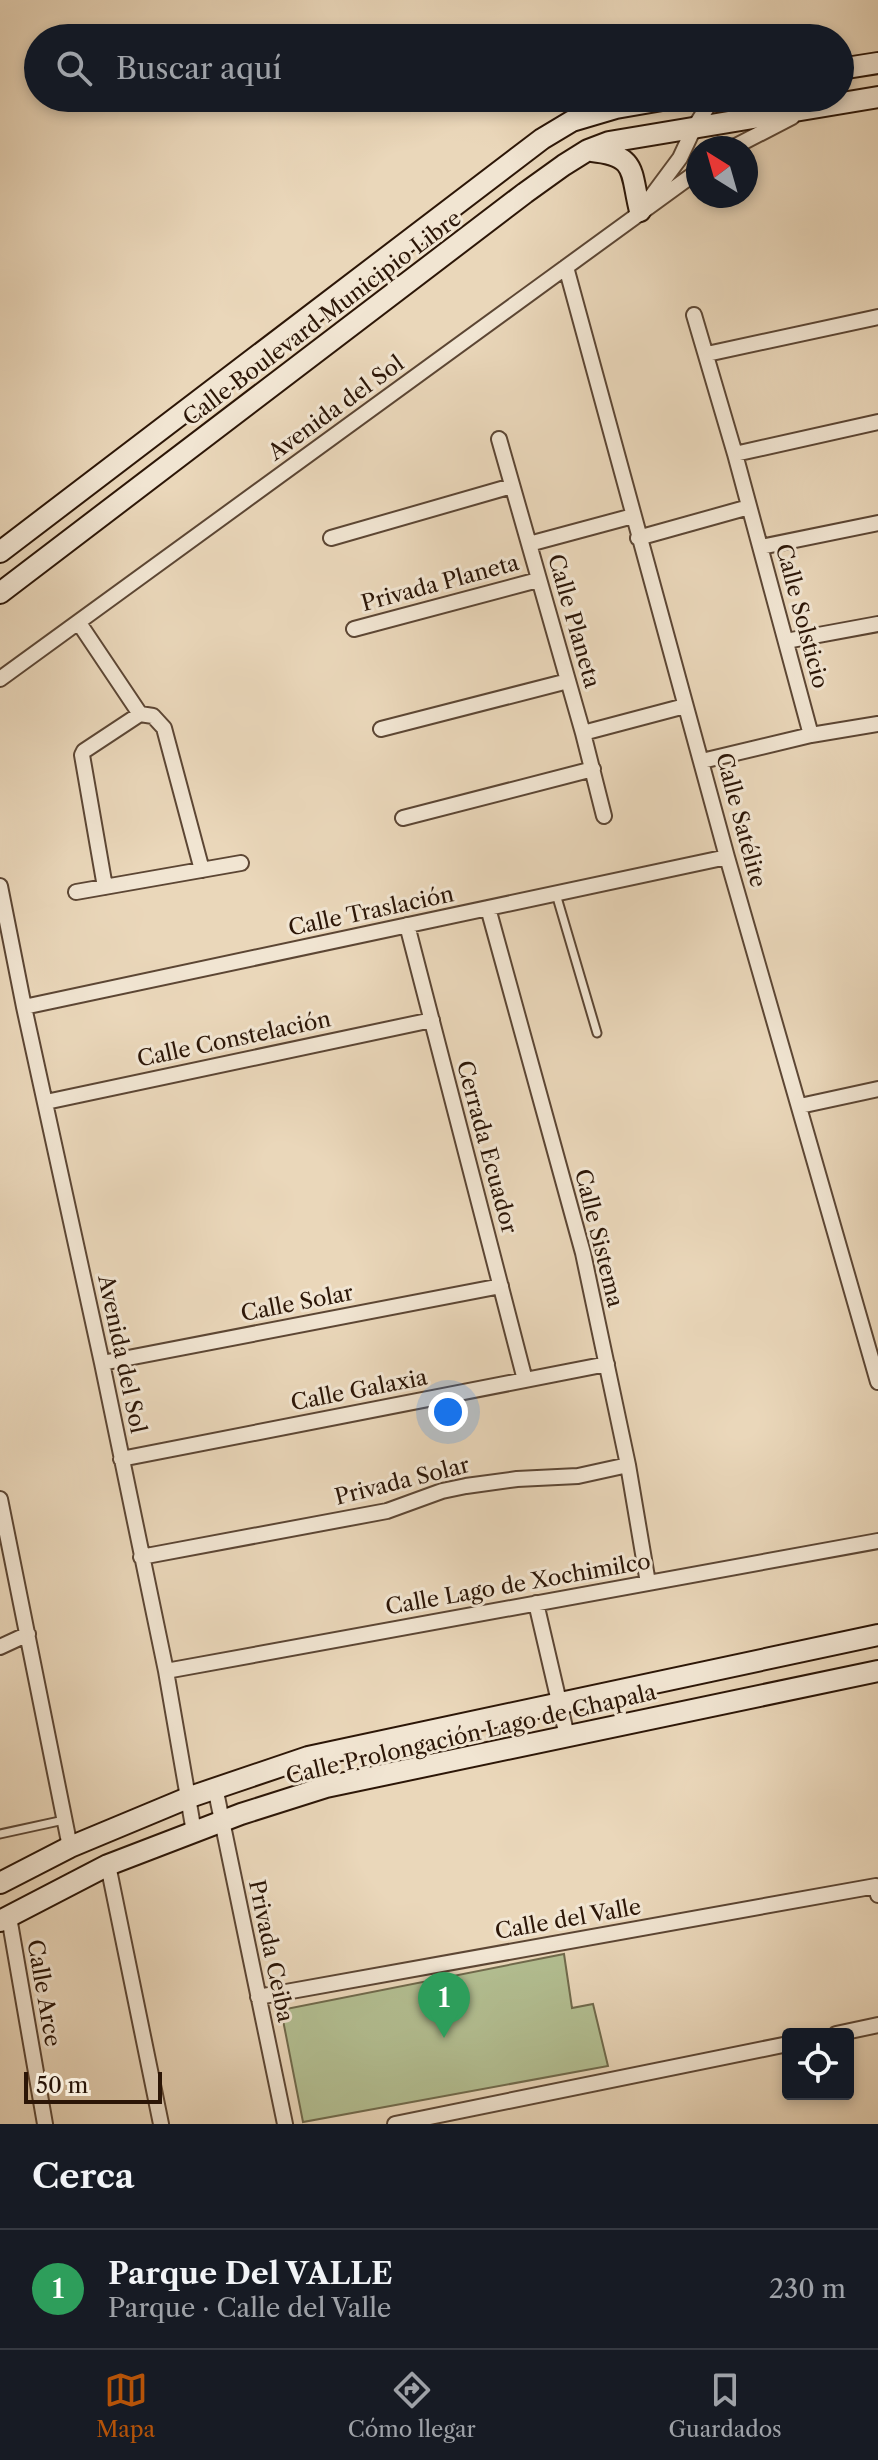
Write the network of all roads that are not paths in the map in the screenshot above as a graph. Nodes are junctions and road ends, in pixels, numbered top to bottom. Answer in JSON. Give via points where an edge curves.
{"nodes":[{"id":1,"x":878,"y":63,"type":"edge"},
{"id":2,"x":854,"y":67,"type":"edge"},
{"id":3,"x":878,"y":97,"type":"edge"},
{"id":4,"x":854,"y":101,"type":"edge"},
{"id":5,"x":602,"y":112,"type":"edge"},
{"id":6,"x":704,"y":112,"type":"edge"},
{"id":7,"x":789,"y":112,"type":"edge"},
{"id":8,"x":804,"y":112,"type":"edge"},
{"id":9,"x":694,"y":128,"type":"junction"},
{"id":10,"x":752,"y":136,"type":"edge"},
{"id":11,"x":588,"y":150,"type":"junction"},
{"id":12,"x":686,"y":179,"type":"edge"},
{"id":13,"x":640,"y":211,"type":"junction"},
{"id":14,"x":566,"y":267,"type":"junction"},
{"id":15,"x":694,"y":315,"type":"dead end"},
{"id":16,"x":878,"y":317,"type":"edge"},
{"id":17,"x":707,"y":354,"type":"junction"},
{"id":18,"x":878,"y":422,"type":"edge"},
{"id":19,"x":499,"y":439,"type":"dead end"},
{"id":20,"x":735,"y":454,"type":"junction"},
{"id":21,"x":512,"y":486,"type":"junction"},
{"id":22,"x":749,"y":507,"type":"junction"},
{"id":23,"x":633,"y":516,"type":"junction"},
{"id":24,"x":878,"y":523,"type":"edge"},
{"id":25,"x":331,"y":538,"type":"dead end"},
{"id":26,"x":638,"y":538,"type":"junction"},
{"id":27,"x":529,"y":544,"type":"junction"},
{"id":28,"x":761,"y":547,"type":"junction"},
{"id":29,"x":0,"y":552,"type":"edge"},
{"id":30,"x":538,"y":580,"type":"junction"},
{"id":31,"x":0,"y":593,"type":"edge"},
{"id":32,"x":79,"y":623,"type":"junction"},
{"id":33,"x":878,"y":624,"type":"edge"},
{"id":34,"x":354,"y":629,"type":"dead end"},
{"id":35,"x":786,"y":641,"type":"junction"},
{"id":36,"x":0,"y":679,"type":"edge"},
{"id":37,"x":568,"y":681,"type":"junction"},
{"id":38,"x":685,"y":706,"type":"junction"},
{"id":39,"x":140,"y":714,"type":"junction"},
{"id":40,"x":878,"y":724,"type":"edge"},
{"id":41,"x":381,"y":729,"type":"dead end"},
{"id":42,"x":583,"y":733,"type":"junction"},
{"id":43,"x":811,"y":735,"type":"junction"},
{"id":44,"x":702,"y":761,"type":"junction"},
{"id":45,"x":593,"y":769,"type":"junction"},
{"id":46,"x":604,"y":816,"type":"dead end"},
{"id":47,"x":403,"y":818,"type":"dead end"},
{"id":48,"x":727,"y":857,"type":"junction"},
{"id":49,"x":241,"y":863,"type":"dead end"},
{"id":50,"x":202,"y":870,"type":"junction"},
{"id":51,"x":0,"y":886,"type":"edge"},
{"id":52,"x":105,"y":887,"type":"junction"},
{"id":53,"x":76,"y":892,"type":"dead end"},
{"id":54,"x":556,"y":894,"type":"junction"},
{"id":55,"x":488,"y":908,"type":"junction"},
{"id":56,"x":407,"y":925,"type":"junction"},
{"id":57,"x":24,"y":1007,"type":"junction"},
{"id":58,"x":432,"y":1020,"type":"junction"},
{"id":59,"x":597,"y":1033,"type":"dead end"},
{"id":60,"x":878,"y":1089,"type":"edge"},
{"id":61,"x":46,"y":1102,"type":"junction"},
{"id":62,"x":800,"y":1106,"type":"junction"},
{"id":63,"x":501,"y":1286,"type":"junction"},
{"id":64,"x":102,"y":1363,"type":"junction"},
{"id":65,"x":607,"y":1364,"type":"junction"},
{"id":66,"x":525,"y":1380,"type":"junction"},
{"id":67,"x":878,"y":1382,"type":"edge"},
{"id":68,"x":121,"y":1459,"type":"junction"},
{"id":69,"x":628,"y":1465,"type":"junction"},
{"id":70,"x":0,"y":1499,"type":"edge"},
{"id":71,"x":878,"y":1541,"type":"edge"},
{"id":72,"x":141,"y":1557,"type":"junction"},
{"id":73,"x":648,"y":1583,"type":"junction"},
{"id":74,"x":536,"y":1603,"type":"junction"},
{"id":75,"x":28,"y":1634,"type":"junction"},
{"id":76,"x":878,"y":1635,"type":"edge"},
{"id":77,"x":0,"y":1647,"type":"edge"},
{"id":78,"x":166,"y":1671,"type":"junction"},
{"id":79,"x":878,"y":1671,"type":"edge"},
{"id":80,"x":558,"y":1701,"type":"junction"},
{"id":81,"x":567,"y":1736,"type":"junction"},
{"id":82,"x":215,"y":1787,"type":"junction"},
{"id":83,"x":190,"y":1797,"type":"junction"},
{"id":84,"x":66,"y":1820,"type":"junction"},
{"id":85,"x":222,"y":1821,"type":"junction"},
{"id":86,"x":194,"y":1832,"type":"junction"},
{"id":87,"x":0,"y":1834,"type":"edge"},
{"id":88,"x":70,"y":1847,"type":"junction"},
{"id":89,"x":108,"y":1865,"type":"junction"},
{"id":90,"x":0,"y":1883,"type":"edge"},
{"id":91,"x":878,"y":1895,"type":"edge"},
{"id":92,"x":4,"y":1919,"type":"edge"},
{"id":93,"x":258,"y":1997,"type":"junction"},
{"id":94,"x":878,"y":2025,"type":"edge"},
{"id":95,"x":854,"y":2030,"type":"edge"},
{"id":96,"x":782,"y":2045,"type":"edge"},
{"id":97,"x":45,"y":2124,"type":"edge"},
{"id":98,"x":161,"y":2124,"type":"edge"},
{"id":99,"x":285,"y":2124,"type":"edge"},
{"id":100,"x":395,"y":2124,"type":"edge"}],
"edges":[{"from":1,"to":2,"type":"main road"},
{"from":3,"to":4,"type":"main road","name":"Calle Boulevard Municipio Libre"},
{"from":5,"to":29,"type":"main road","name":"Calle Boulevard Municipio Libre","via":[[572,121],[542,139]]},
{"from":6,"to":9,"type":"street"},
{"from":7,"to":9,"type":"main road","name":"Calle Boulevard Municipio Libre"},
{"from":8,"to":10,"type":"street"},
{"from":9,"to":11,"type":"main road","name":"Calle Boulevard Municipio Libre"},
{"from":9,"to":13,"type":"street","via":[[680,158]]},
{"from":11,"to":13,"type":"main road","via":[[626,161]]},
{"from":11,"to":31,"type":"main road","name":"Calle Boulevard Municipio Libre"},
{"from":12,"to":13,"type":"street","name":"Avenida del Sol"},
{"from":13,"to":14,"type":"street","name":"Avenida del Sol"},
{"from":14,"to":23,"type":"street","name":"Calle Satélite"},
{"from":14,"to":32,"type":"street","name":"Avenida del Sol"},
{"from":15,"to":17,"type":"street","name":"Calle Solsticio"},
{"from":16,"to":17,"type":"street"},
{"from":17,"to":20,"type":"street","name":"Calle Solsticio"},
{"from":18,"to":20,"type":"street"},
{"from":19,"to":21,"type":"street","name":"Calle Planeta"},
{"from":20,"to":22,"type":"street","name":"Calle Solsticio"},
{"from":21,"to":25,"type":"street"},
{"from":21,"to":27,"type":"street","name":"Calle Planeta"},
{"from":22,"to":26,"type":"street"},
{"from":22,"to":28,"type":"street","name":"Calle Solsticio"},
{"from":23,"to":26,"type":"street","name":"Calle Satélite"},
{"from":23,"to":27,"type":"street"},
{"from":24,"to":28,"type":"street"},
{"from":26,"to":38,"type":"street","name":"Calle Satélite"},
{"from":27,"to":30,"type":"street","name":"Calle Planeta"},
{"from":28,"to":35,"type":"street","name":"Calle Solsticio"},
{"from":30,"to":34,"type":"street","name":"Privada Planeta"},
{"from":30,"to":37,"type":"street","name":"Calle Planeta"},
{"from":32,"to":36,"type":"street","name":"Avenida del Sol"},
{"from":32,"to":39,"type":"street"},
{"from":33,"to":35,"type":"street"},
{"from":35,"to":43,"type":"street","name":"Calle Solsticio"},
{"from":37,"to":41,"type":"street"},
{"from":37,"to":42,"type":"street","name":"Calle Planeta"},
{"from":38,"to":42,"type":"street"},
{"from":38,"to":44,"type":"street","name":"Calle Satélite"},
{"from":39,"to":50,"type":"street","via":[[153,716],[164,728]]},
{"from":39,"to":52,"type":"street","via":[[82,755]]},
{"from":40,"to":43,"type":"street"},
{"from":42,"to":45,"type":"street","name":"Calle Planeta"},
{"from":43,"to":44,"type":"street"},
{"from":44,"to":48,"type":"street","name":"Calle Satélite"},
{"from":45,"to":46,"type":"street","name":"Calle Planeta"},
{"from":45,"to":47,"type":"street"},
{"from":48,"to":54,"type":"street","name":"Calle Traslación"},
{"from":48,"to":62,"type":"street","name":"Calle Satélite"},
{"from":49,"to":50,"type":"street"},
{"from":50,"to":52,"type":"street"},
{"from":51,"to":57,"type":"street","name":"Avenida del Sol"},
{"from":52,"to":53,"type":"street"},
{"from":54,"to":55,"type":"street","name":"Calle Traslación"},
{"from":54,"to":59,"type":"lane"},
{"from":55,"to":56,"type":"street","name":"Calle Traslación"},
{"from":55,"to":65,"type":"street","name":"Calle Sistema","via":[[583,1253]]},
{"from":56,"to":57,"type":"street","name":"Calle Traslación"},
{"from":56,"to":58,"type":"street","name":"Cerrada Ecuador"},
{"from":57,"to":61,"type":"street","name":"Avenida del Sol"},
{"from":58,"to":61,"type":"street","name":"Calle Constelación"},
{"from":58,"to":63,"type":"street","name":"Cerrada Ecuador"},
{"from":60,"to":62,"type":"street"},
{"from":61,"to":64,"type":"street","name":"Avenida del Sol"},
{"from":62,"to":67,"type":"street","name":"Calle Satélite"},
{"from":63,"to":64,"type":"street","name":"Calle Solar"},
{"from":63,"to":66,"type":"street","name":"Cerrada Ecuador"},
{"from":64,"to":68,"type":"street","name":"Avenida del Sol"},
{"from":65,"to":66,"type":"street","name":"Calle Galaxia"},
{"from":65,"to":69,"type":"street","name":"Calle Sistema"},
{"from":66,"to":68,"type":"street","name":"Calle Galaxia"},
{"from":68,"to":72,"type":"street","name":"Avenida del Sol"},
{"from":69,"to":72,"type":"street","name":"Privada Solar","via":[[578,1476],[466,1486],[387,1511]]},
{"from":69,"to":73,"type":"street","name":"Calle Sistema"},
{"from":70,"to":75,"type":"street"},
{"from":71,"to":73,"type":"street","name":"Calle Lago de Xochimilco"},
{"from":72,"to":78,"type":"street","name":"Avenida del Sol"},
{"from":73,"to":74,"type":"street","name":"Calle Lago de Xochimilco"},
{"from":74,"to":78,"type":"street","name":"Calle Lago de Xochimilco"},
{"from":74,"to":80,"type":"street"},
{"from":75,"to":77,"type":"street"},
{"from":75,"to":84,"type":"street"},
{"from":76,"to":80,"type":"main road","name":"Calle Prolongación Lago de Chapala"},
{"from":78,"to":83,"type":"street","name":"Avenida del Sol"},
{"from":79,"to":81,"type":"main road","name":"Calle Prolongación Lago de Chapala"},
{"from":80,"to":81,"type":"street"},
{"from":80,"to":82,"type":"main road","name":"Calle Prolongación Lago de Chapala","via":[[308,1757]]},
{"from":81,"to":85,"type":"main road","name":"Calle Prolongación Lago de Chapala","via":[[326,1787]]},
{"from":82,"to":83,"type":"main road","name":"Calle Prolongación Lago de Chapala"},
{"from":82,"to":85,"type":"street","name":"Privada Ceiba"},
{"from":83,"to":86,"type":"street","name":"Avenida del Sol"},
{"from":83,"to":88,"type":"main road","name":"Calle Prolongación Lago de Chapala"},
{"from":84,"to":87,"type":"lane"},
{"from":84,"to":88,"type":"street"},
{"from":85,"to":86,"type":"main road","name":"Calle Prolongación Lago de Chapala"},
{"from":85,"to":93,"type":"street","name":"Privada Ceiba"},
{"from":86,"to":89,"type":"main road","name":"Calle Prolongación Lago de Chapala"},
{"from":88,"to":90,"type":"main road","name":"Calle Prolongación Lago de Chapala"},
{"from":89,"to":92,"type":"main road","name":"Calle Prolongación Lago de Chapala"},
{"from":89,"to":98,"type":"street"},
{"from":91,"to":93,"type":"street","name":"Calle del Valle","via":[[876,1886]]},
{"from":92,"to":97,"type":"street","name":"Calle Arce"},
{"from":93,"to":99,"type":"street","name":"Privada Ceiba"},
{"from":94,"to":95,"type":"street"},
{"from":96,"to":100,"type":"street"}]}
